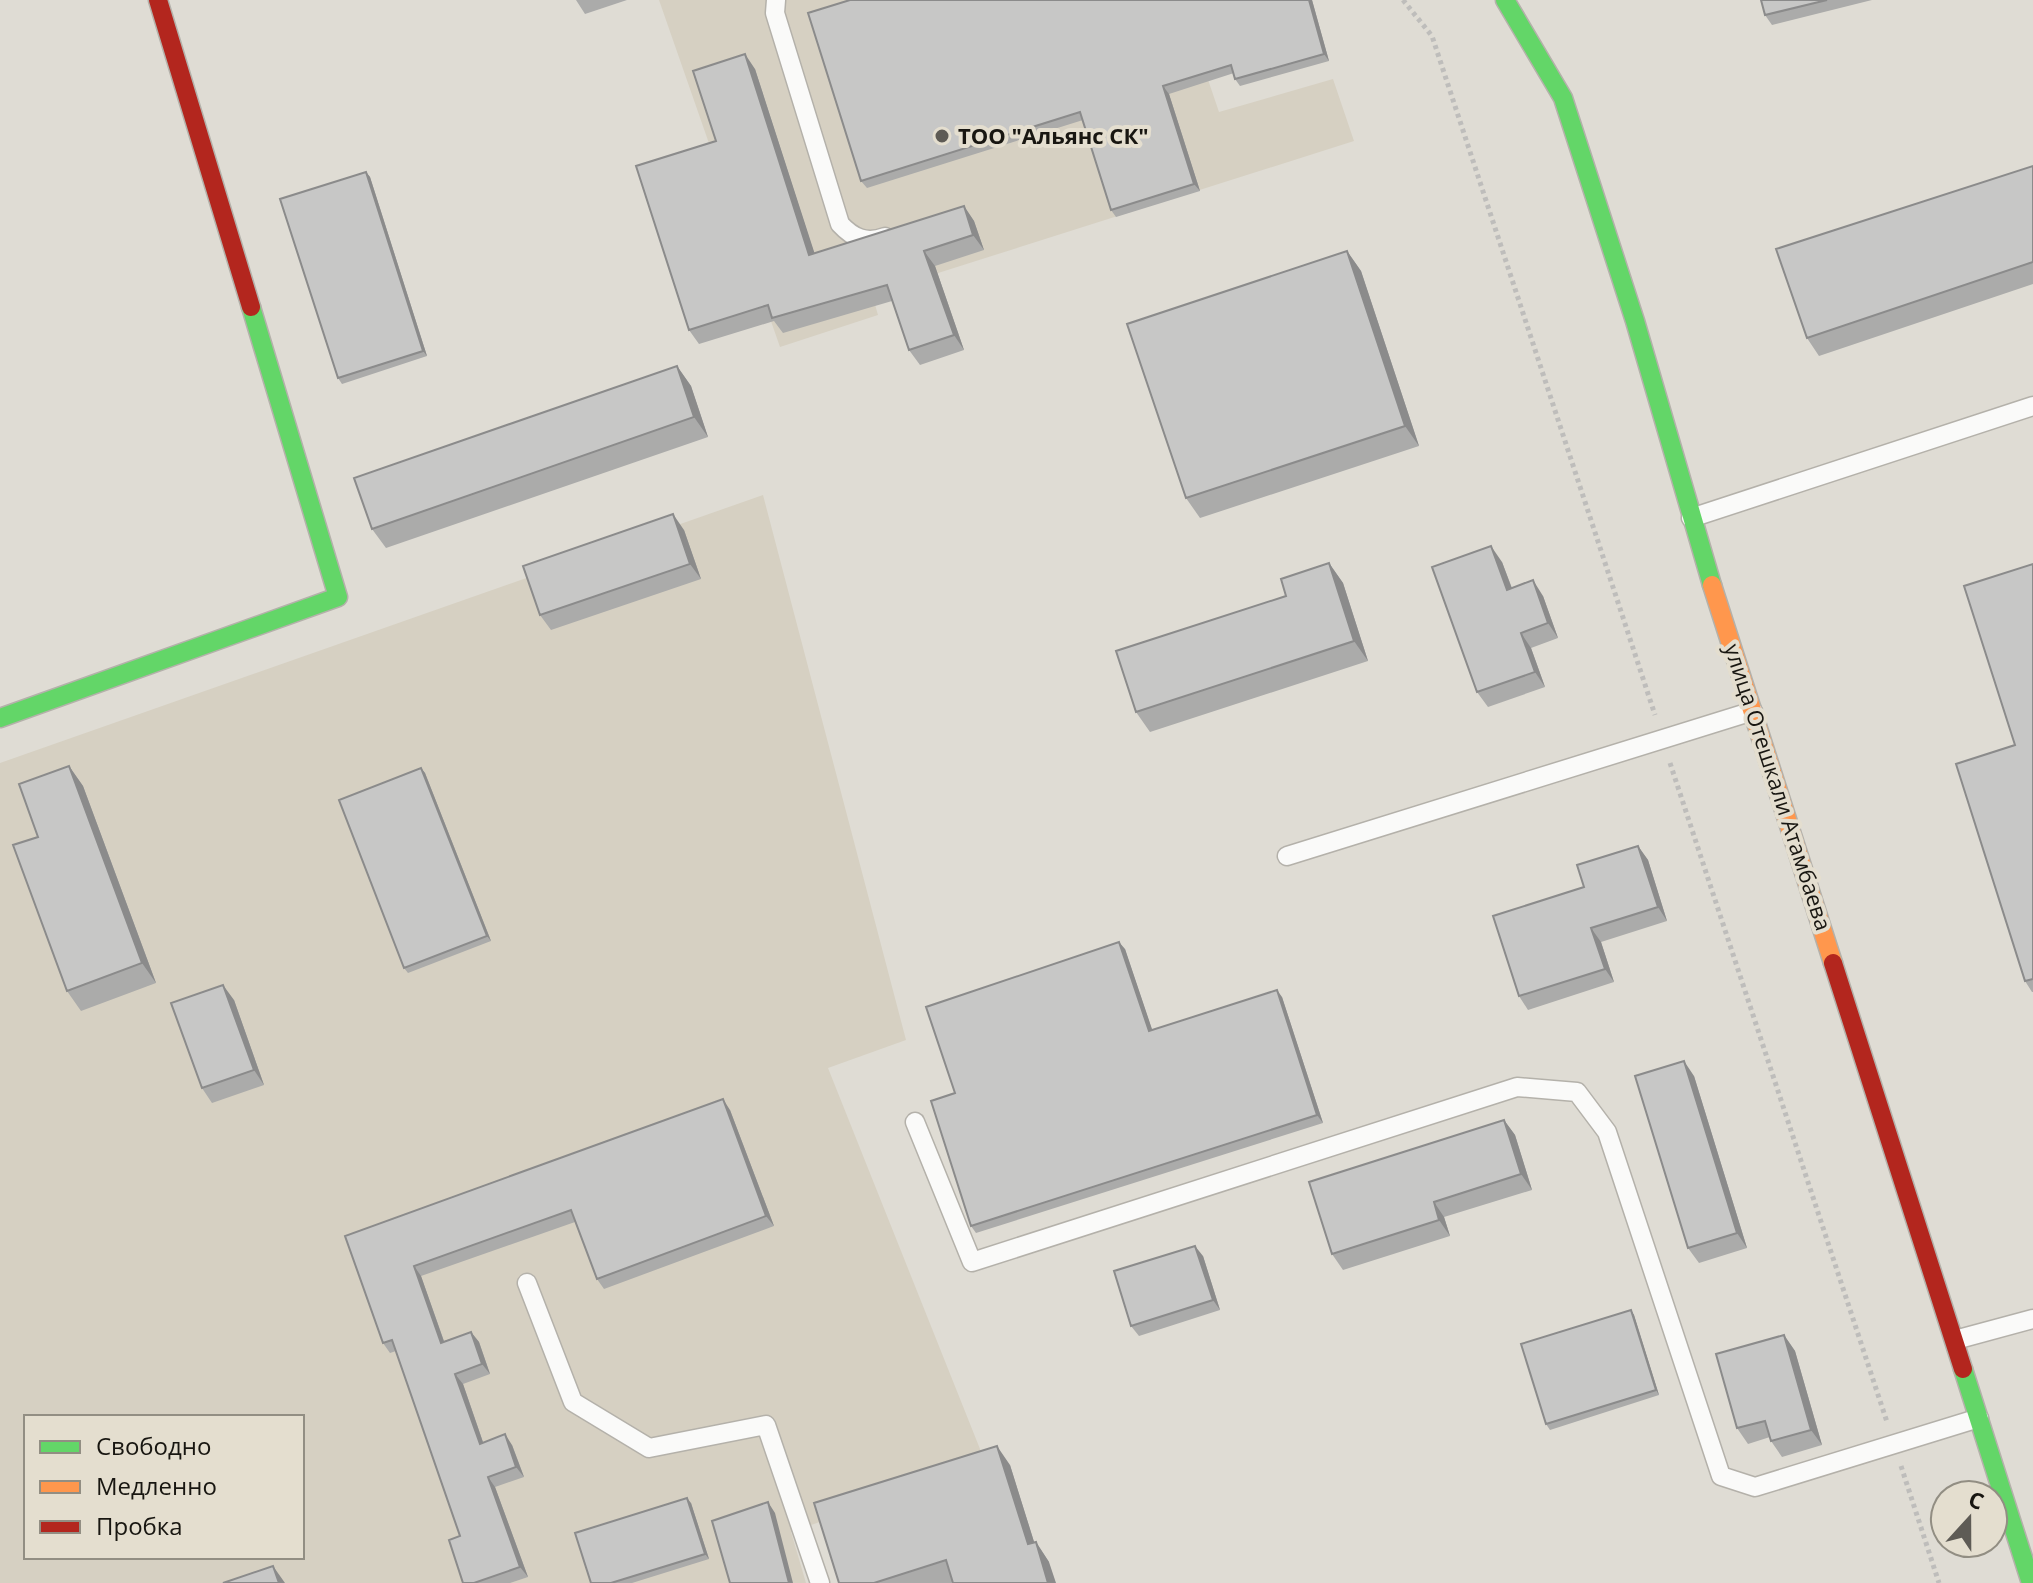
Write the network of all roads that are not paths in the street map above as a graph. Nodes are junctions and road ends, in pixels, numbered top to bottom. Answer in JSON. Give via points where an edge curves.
{"nodes":[{"id":1,"x":158,"y":0,"type":"edge"},
{"id":2,"x":776,"y":0,"type":"edge"},
{"id":3,"x":1505,"y":0,"type":"edge"},
{"id":4,"x":900,"y":232,"type":"edge"},
{"id":5,"x":2033,"y":406,"type":"edge"},
{"id":6,"x":1691,"y":518,"type":"junction"},
{"id":7,"x":1753,"y":711,"type":"junction"},
{"id":8,"x":0,"y":718,"type":"edge"},
{"id":9,"x":1287,"y":856,"type":"dead end"},
{"id":10,"x":915,"y":1122,"type":"dead end"},
{"id":11,"x":527,"y":1283,"type":"dead end"},
{"id":12,"x":2033,"y":1319,"type":"edge"},
{"id":13,"x":1955,"y":1340,"type":"junction"},
{"id":14,"x":1979,"y":1418,"type":"junction"},
{"id":15,"x":820,"y":1583,"type":"edge"},
{"id":16,"x":2031,"y":1583,"type":"edge"}],
"edges":[{"from":1,"to":8,"type":"street","via":[[338,597]]},
{"from":2,"to":4,"type":"lane","via":[[775,13],[840,224],[852,237],[874,241]]},
{"from":3,"to":6,"type":"street","name":"улица Отешкали Атамбаева","via":[[1563,98]]},
{"from":5,"to":6,"type":"lane"},
{"from":6,"to":7,"type":"street","name":"улица Отешкали Атамбаева"},
{"from":7,"to":9,"type":"lane"},
{"from":7,"to":13,"type":"street","name":"улица Отешкали Атамбаева"},
{"from":10,"to":14,"type":"lane","via":[[972,1262],[1517,1087],[1577,1092],[1607,1132],[1721,1476],[1755,1487]]},
{"from":11,"to":15,"type":"lane","via":[[573,1402],[649,1448],[766,1425]]},
{"from":12,"to":13,"type":"lane"},
{"from":13,"to":14,"type":"street","name":"улица Отешкали Атамбаева"},
{"from":14,"to":16,"type":"street","name":"улица Отешкали Атамбаева"}]}
